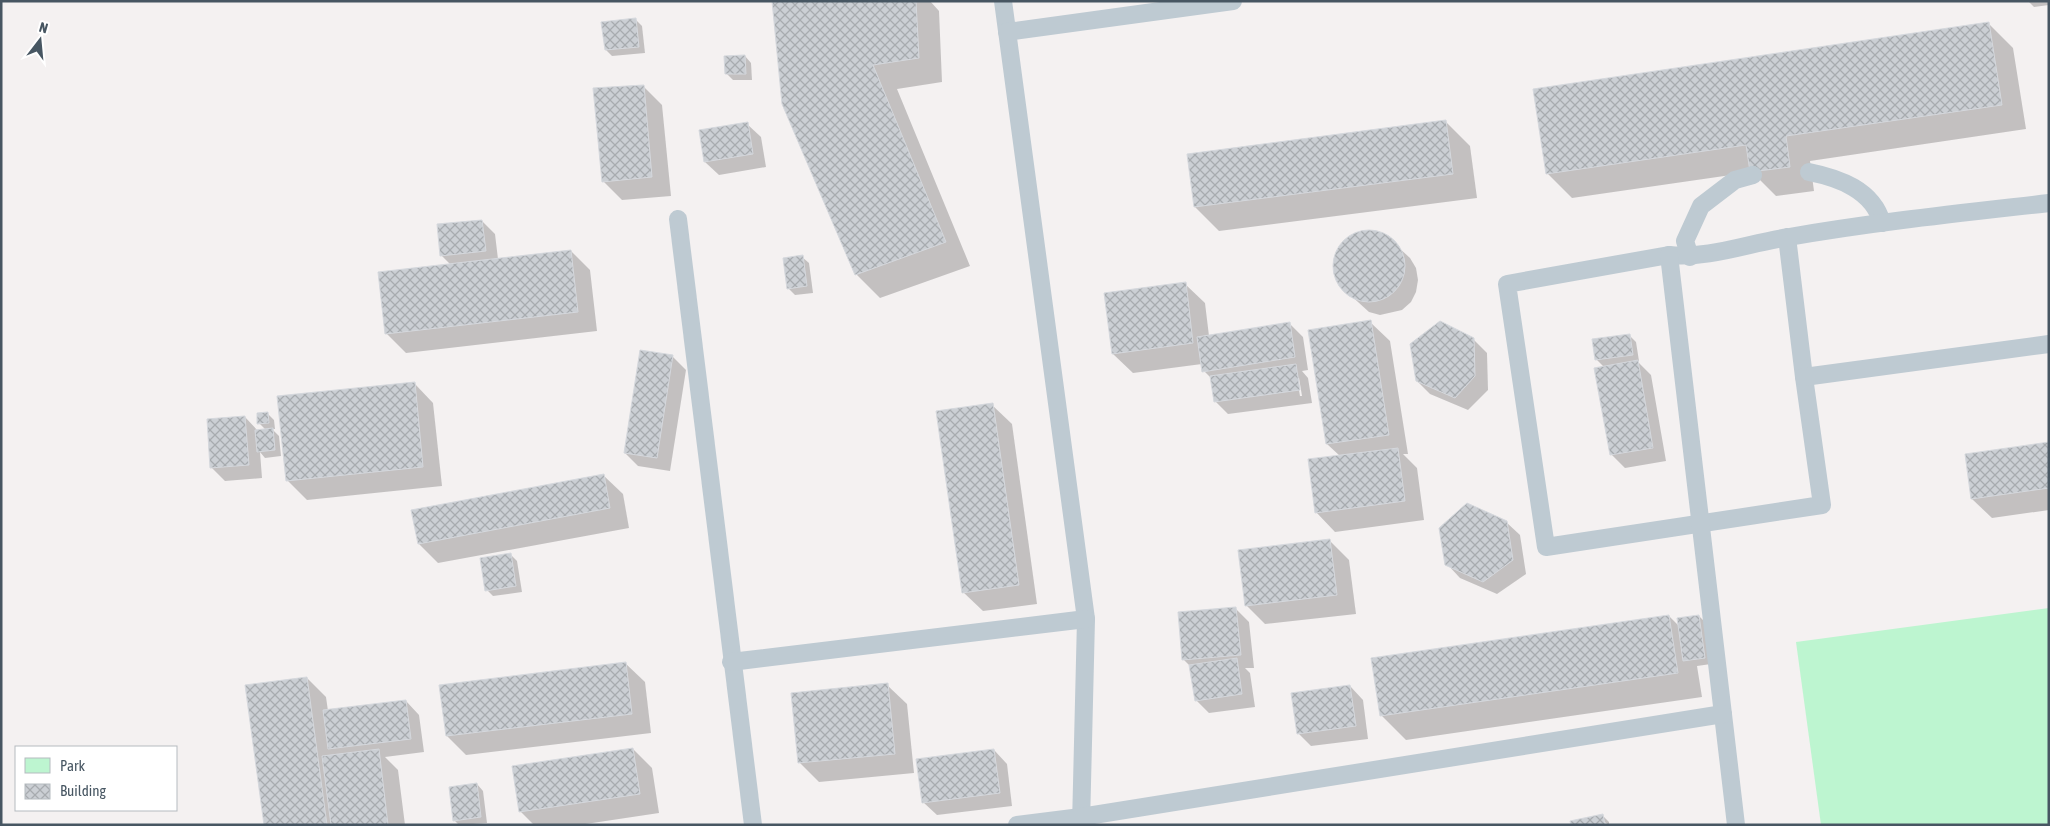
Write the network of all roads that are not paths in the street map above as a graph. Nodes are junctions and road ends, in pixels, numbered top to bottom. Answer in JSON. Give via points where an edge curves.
{"nodes":[{"id":1,"x":1003,"y":1,"type":"edge"},
{"id":2,"x":1233,"y":1,"type":"edge"},
{"id":3,"x":1007,"y":32,"type":"junction"},
{"id":4,"x":1809,"y":172,"type":"dead end"},
{"id":5,"x":1753,"y":175,"type":"dead end"},
{"id":6,"x":2049,"y":203,"type":"edge"},
{"id":7,"x":678,"y":219,"type":"dead end"},
{"id":8,"x":1882,"y":223,"type":"junction"},
{"id":9,"x":1787,"y":237,"type":"junction"},
{"id":10,"x":1670,"y":255,"type":"junction"},
{"id":11,"x":1690,"y":257,"type":"junction"},
{"id":12,"x":2049,"y":344,"type":"edge"},
{"id":13,"x":1804,"y":377,"type":"junction"},
{"id":14,"x":1701,"y":525,"type":"junction"},
{"id":15,"x":1086,"y":619,"type":"junction"},
{"id":16,"x":731,"y":662,"type":"junction"},
{"id":17,"x":1723,"y":714,"type":"junction"},
{"id":18,"x":1081,"y":821,"type":"edge"},
{"id":19,"x":753,"y":825,"type":"edge"},
{"id":20,"x":1017,"y":825,"type":"edge"},
{"id":21,"x":1736,"y":825,"type":"edge"}],
"edges":[{"from":1,"to":3,"type":"lane"},
{"from":2,"to":3,"type":"lane"},
{"from":3,"to":15,"type":"lane"},
{"from":4,"to":8,"type":"lane","via":[[1836,177],[1865,195],[1880,213]]},
{"from":5,"to":11,"type":"lane","via":[[1735,180],[1701,206],[1685,241]]},
{"from":6,"to":8,"type":"lane"},
{"from":7,"to":16,"type":"lane"},
{"from":8,"to":9,"type":"lane"},
{"from":9,"to":11,"type":"lane"},
{"from":9,"to":13,"type":"lane"},
{"from":10,"to":11,"type":"lane"},
{"from":10,"to":14,"type":"lane"},
{"from":10,"to":14,"type":"lane","via":[[1507,284],[1546,547]]},
{"from":12,"to":13,"type":"lane"},
{"from":13,"to":14,"type":"lane","via":[[1822,505]]},
{"from":14,"to":17,"type":"lane"},
{"from":15,"to":16,"type":"lane"},
{"from":15,"to":18,"type":"lane"},
{"from":16,"to":19,"type":"lane"},
{"from":17,"to":18,"type":"lane"},
{"from":17,"to":21,"type":"lane"},
{"from":18,"to":20,"type":"lane"}]}
